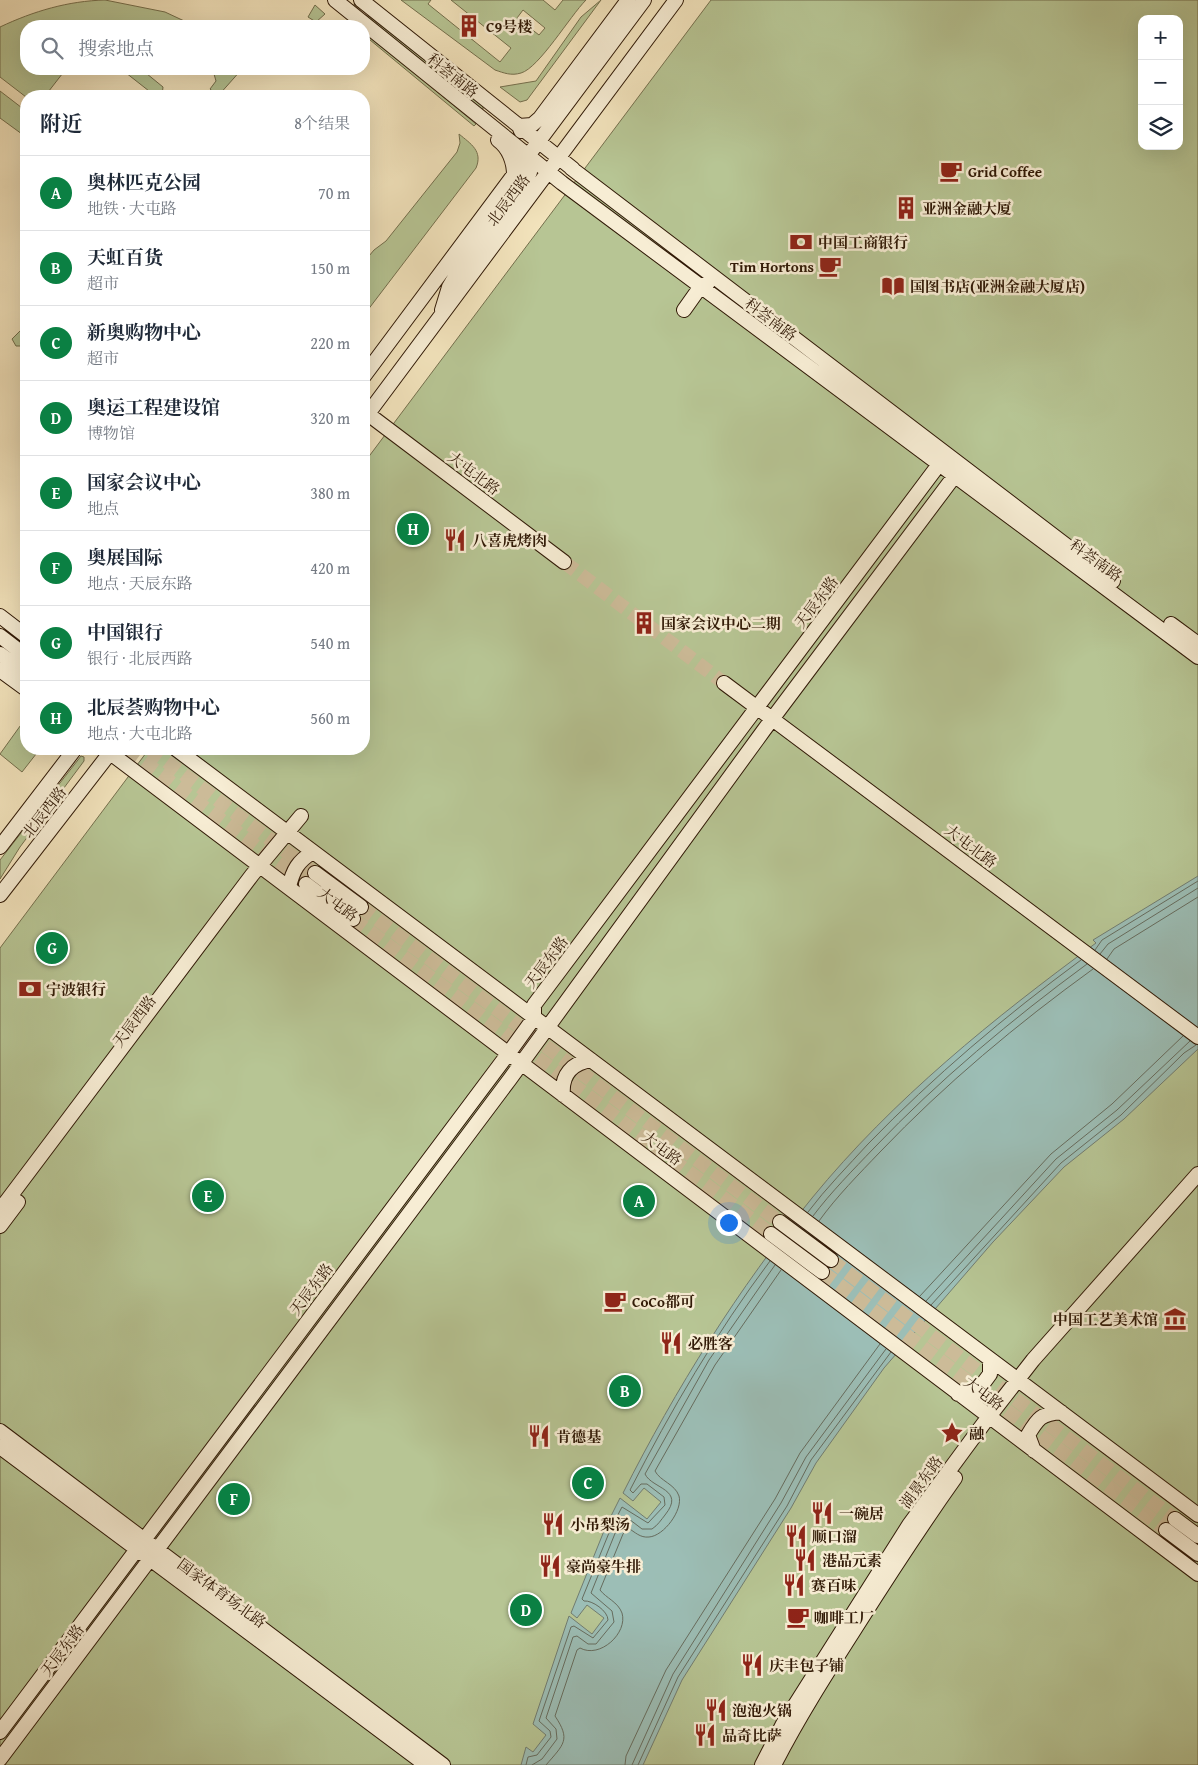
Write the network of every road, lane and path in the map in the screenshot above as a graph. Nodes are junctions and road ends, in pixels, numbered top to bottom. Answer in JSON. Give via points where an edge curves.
{"nodes":[{"id":1,"x":335,"y":0,"type":"edge"},
{"id":2,"x":362,"y":0,"type":"edge"},
{"id":3,"x":628,"y":0,"type":"edge"},
{"id":4,"x":644,"y":0,"type":"edge"},
{"id":5,"x":676,"y":0,"type":"edge"},
{"id":6,"x":359,"y":20,"type":"edge"},
{"id":7,"x":370,"y":29,"type":"edge"},
{"id":8,"x":412,"y":63,"type":"junction"},
{"id":9,"x":490,"y":103,"type":"junction"},
{"id":10,"x":559,"y":116,"type":"junction"},
{"id":11,"x":479,"y":117,"type":"junction"},
{"id":12,"x":519,"y":126,"type":"junction"},
{"id":13,"x":539,"y":142,"type":"junction"},
{"id":14,"x":528,"y":156,"type":"junction"},
{"id":15,"x":560,"y":159,"type":"junction"},
{"id":16,"x":549,"y":174,"type":"junction"},
{"id":17,"x":514,"y":175,"type":"junction"},
{"id":18,"x":562,"y":183,"type":"junction"},
{"id":19,"x":711,"y":274,"type":"junction"},
{"id":20,"x":701,"y":286,"type":"junction"},
{"id":21,"x":684,"y":310,"type":"dead end"},
{"id":22,"x":439,"y":320,"type":"junction"},
{"id":23,"x":370,"y":368,"type":"edge"},
{"id":24,"x":370,"y":408,"type":"edge"},
{"id":25,"x":370,"y":418,"type":"edge"},
{"id":26,"x":943,"y":460,"type":"junction"},
{"id":27,"x":958,"y":471,"type":"junction"},
{"id":28,"x":564,"y":562,"type":"tunnel mouth"},
{"id":29,"x":0,"y":616,"type":"edge"},
{"id":30,"x":20,"y":631,"type":"edge"},
{"id":31,"x":0,"y":636,"type":"edge"},
{"id":32,"x":1198,"y":644,"type":"edge"},
{"id":33,"x":20,"y":651,"type":"edge"},
{"id":34,"x":0,"y":654,"type":"edge"},
{"id":35,"x":1198,"y":656,"type":"edge"},
{"id":36,"x":20,"y":669,"type":"edge"},
{"id":37,"x":0,"y":670,"type":"edge"},
{"id":38,"x":724,"y":683,"type":"tunnel mouth"},
{"id":39,"x":20,"y":685,"type":"edge"},
{"id":40,"x":757,"y":708,"type":"junction"},
{"id":41,"x":772,"y":720,"type":"junction"},
{"id":42,"x":69,"y":755,"type":"edge"},
{"id":43,"x":106,"y":755,"type":"edge"},
{"id":44,"x":116,"y":755,"type":"edge"},
{"id":45,"x":184,"y":755,"type":"edge"},
{"id":46,"x":301,"y":816,"type":"dead end"},
{"id":47,"x":288,"y":833,"type":"junction"},
{"id":48,"x":0,"y":847,"type":"edge"},
{"id":49,"x":313,"y":852,"type":"junction"},
{"id":50,"x":263,"y":868,"type":"junction"},
{"id":51,"x":310,"y":878,"type":"tunnel mouth"},
{"id":52,"x":289,"y":887,"type":"junction"},
{"id":53,"x":0,"y":895,"type":"edge"},
{"id":54,"x":357,"y":913,"type":"tunnel mouth"},
{"id":55,"x":534,"y":1018,"type":"junction"},
{"id":56,"x":548,"y":1028,"type":"junction"},
{"id":57,"x":1198,"y":1037,"type":"edge"},
{"id":58,"x":508,"y":1054,"type":"junction"},
{"id":59,"x":591,"y":1060,"type":"junction"},
{"id":60,"x":522,"y":1064,"type":"junction"},
{"id":61,"x":563,"y":1095,"type":"junction"},
{"id":62,"x":1198,"y":1174,"type":"edge"},
{"id":63,"x":1198,"y":1188,"type":"edge"},
{"id":64,"x":0,"y":1210,"type":"edge"},
{"id":65,"x":780,"y":1222,"type":"tunnel mouth"},
{"id":66,"x":0,"y":1226,"type":"edge"},
{"id":67,"x":767,"y":1239,"type":"junction"},
{"id":68,"x":831,"y":1260,"type":"tunnel mouth"},
{"id":69,"x":822,"y":1272,"type":"tunnel mouth"},
{"id":70,"x":990,"y":1359,"type":"junction"},
{"id":71,"x":1021,"y":1381,"type":"junction"},
{"id":72,"x":958,"y":1394,"type":"junction"},
{"id":73,"x":1061,"y":1412,"type":"junction"},
{"id":74,"x":992,"y":1419,"type":"junction"},
{"id":75,"x":0,"y":1423,"type":"edge"},
{"id":76,"x":0,"y":1431,"type":"edge"},
{"id":77,"x":0,"y":1447,"type":"edge"},
{"id":78,"x":1034,"y":1451,"type":"junction"},
{"id":79,"x":1198,"y":1515,"type":"edge"},
{"id":80,"x":1175,"y":1519,"type":"tunnel mouth"},
{"id":81,"x":1166,"y":1530,"type":"tunnel mouth"},
{"id":82,"x":1198,"y":1536,"type":"edge"},
{"id":83,"x":140,"y":1544,"type":"junction"},
{"id":84,"x":1198,"y":1554,"type":"edge"},
{"id":85,"x":153,"y":1555,"type":"junction"},
{"id":86,"x":1198,"y":1574,"type":"edge"},
{"id":87,"x":0,"y":1732,"type":"edge"},
{"id":88,"x":0,"y":1759,"type":"edge"},
{"id":89,"x":426,"y":1765,"type":"edge"},
{"id":90,"x":443,"y":1765,"type":"edge"},
{"id":91,"x":762,"y":1765,"type":"edge"},
{"id":92,"x":774,"y":1765,"type":"edge"}],
"edges":[{"from":1,"to":6,"type":"street","name":"科荟南路"},
{"from":2,"to":9,"type":"street","name":"科荟南路"},
{"from":3,"to":12,"type":"street","via":[[535,123]]},
{"from":4,"to":10,"type":"street","name":"北辰西路"},
{"from":5,"to":15,"type":"street","name":"北辰西路"},
{"from":7,"to":8,"type":"street","name":"科荟南路"},
{"from":8,"to":11,"type":"street","name":"科荟南路"},
{"from":8,"to":17,"type":"street","via":[[428,81],[502,143],[511,158]]},
{"from":9,"to":11,"type":"street","via":[[488,113]]},
{"from":9,"to":12,"type":"street","name":"科荟南路"},
{"from":10,"to":13,"type":"street","name":"北辰西路"},
{"from":10,"to":18,"type":"street","via":[[543,150],[544,160]]},
{"from":11,"to":14,"type":"street","name":"科荟南路"},
{"from":12,"to":13,"type":"street","name":"科荟南路"},
{"from":12,"to":22,"type":"street","via":[[531,163],[530,172],[459,270],[449,287]]},
{"from":13,"to":14,"type":"street","name":"北辰西路"},
{"from":13,"to":15,"type":"street","name":"科荟南路"},
{"from":14,"to":16,"type":"street","name":"科荟南路"},
{"from":14,"to":17,"type":"street","name":"北辰西路"},
{"from":15,"to":16,"type":"street","name":"北辰西路"},
{"from":15,"to":19,"type":"street","name":"科荟南路"},
{"from":16,"to":18,"type":"street","name":"科荟南路"},
{"from":16,"to":22,"type":"street","name":"北辰西路"},
{"from":17,"to":23,"type":"street","name":"北辰西路"},
{"from":18,"to":20,"type":"street","name":"科荟南路"},
{"from":19,"to":20,"type":"street"},
{"from":19,"to":26,"type":"street","name":"科荟南路"},
{"from":20,"to":21,"type":"street"},
{"from":20,"to":26,"type":"street","name":"科荟南路"},
{"from":22,"to":24,"type":"street","name":"北辰西路"},
{"from":25,"to":28,"type":"street","name":"大屯北路"},
{"from":26,"to":27,"type":"street","name":"科荟南路"},
{"from":26,"to":40,"type":"street","name":"天辰东路"},
{"from":27,"to":32,"type":"street","name":"科荟南路"},
{"from":27,"to":35,"type":"street","name":"科荟南路"},
{"from":27,"to":41,"type":"street","name":"天辰东路"},
{"from":29,"to":30,"type":"street"},
{"from":31,"to":33,"type":"street"},
{"from":34,"to":36,"type":"street"},
{"from":37,"to":39,"type":"street"},
{"from":38,"to":40,"type":"street","name":"大屯北路"},
{"from":40,"to":41,"type":"street","name":"大屯北路"},
{"from":40,"to":55,"type":"street","name":"天辰东路","via":[[534,1004]]},
{"from":41,"to":56,"type":"street","name":"天辰东路"},
{"from":41,"to":57,"type":"street","name":"大屯北路"},
{"from":42,"to":48,"type":"street","name":"北辰西路"},
{"from":43,"to":53,"type":"street","name":"北辰西路"},
{"from":44,"to":50,"type":"street","name":"大屯路"},
{"from":45,"to":47,"type":"street","name":"大屯路"},
{"from":46,"to":47,"type":"street","name":"天辰西路"},
{"from":47,"to":49,"type":"street","name":"大屯路"},
{"from":47,"to":50,"type":"street","name":"天辰西路"},
{"from":49,"to":52,"type":"street","via":[[294,870]]},
{"from":49,"to":55,"type":"street","name":"大屯路"},
{"from":50,"to":52,"type":"street","name":"大屯路"},
{"from":50,"to":64,"type":"street","name":"天辰西路"},
{"from":50,"to":66,"type":"street","name":"天辰西路"},
{"from":51,"to":54,"type":"street","name":"大屯路"},
{"from":52,"to":58,"type":"street","name":"大屯路"},
{"from":55,"to":56,"type":"street","name":"大屯路"},
{"from":55,"to":58,"type":"street","name":"天辰东路"},
{"from":56,"to":59,"type":"street","name":"大屯路"},
{"from":56,"to":60,"type":"street","name":"天辰东路"},
{"from":58,"to":60,"type":"street","name":"大屯路"},
{"from":58,"to":83,"type":"street","name":"天辰东路"},
{"from":59,"to":61,"type":"street","via":[[578,1062],[568,1073],[562,1083]]},
{"from":59,"to":70,"type":"street","name":"大屯路"},
{"from":60,"to":61,"type":"street","name":"大屯路"},
{"from":60,"to":85,"type":"street","name":"天辰东路"},
{"from":61,"to":67,"type":"street","name":"大屯路"},
{"from":62,"to":71,"type":"street","name":"湖景东路"},
{"from":63,"to":71,"type":"street","name":"湖景东路"},
{"from":65,"to":68,"type":"street"},
{"from":67,"to":69,"type":"street","name":"大屯路"},
{"from":67,"to":72,"type":"street","name":"大屯路"},
{"from":70,"to":71,"type":"street","name":"大屯路"},
{"from":70,"to":72,"type":"street","via":[[990,1374],[976,1393]]},
{"from":71,"to":73,"type":"street","name":"大屯路"},
{"from":71,"to":74,"type":"street","name":"湖景东路"},
{"from":72,"to":74,"type":"street","name":"大屯路"},
{"from":73,"to":78,"type":"street","via":[[1044,1414],[1035,1424],[1028,1435]]},
{"from":73,"to":79,"type":"street","name":"大屯路"},
{"from":74,"to":78,"type":"street","name":"大屯路"},
{"from":74,"to":91,"type":"street","name":"湖景东路","via":[[909,1526],[783,1724]]},
{"from":74,"to":92,"type":"street","name":"湖景东路","via":[[793,1728]]},
{"from":75,"to":83,"type":"street","name":"国家体育场北路","via":[[136,1527]]},
{"from":76,"to":83,"type":"street","name":"国家体育场北路"},
{"from":77,"to":83,"type":"street","name":"国家体育场北路"},
{"from":78,"to":86,"type":"street","name":"大屯路"},
{"from":80,"to":82,"type":"street"},
{"from":81,"to":84,"type":"street"},
{"from":83,"to":85,"type":"street","name":"国家体育场北路"},
{"from":83,"to":87,"type":"street","name":"天辰东路"},
{"from":85,"to":88,"type":"street","name":"天辰东路"},
{"from":85,"to":89,"type":"street","name":"国家体育场北路"},
{"from":85,"to":90,"type":"street","name":"国家体育场北路"}]}
